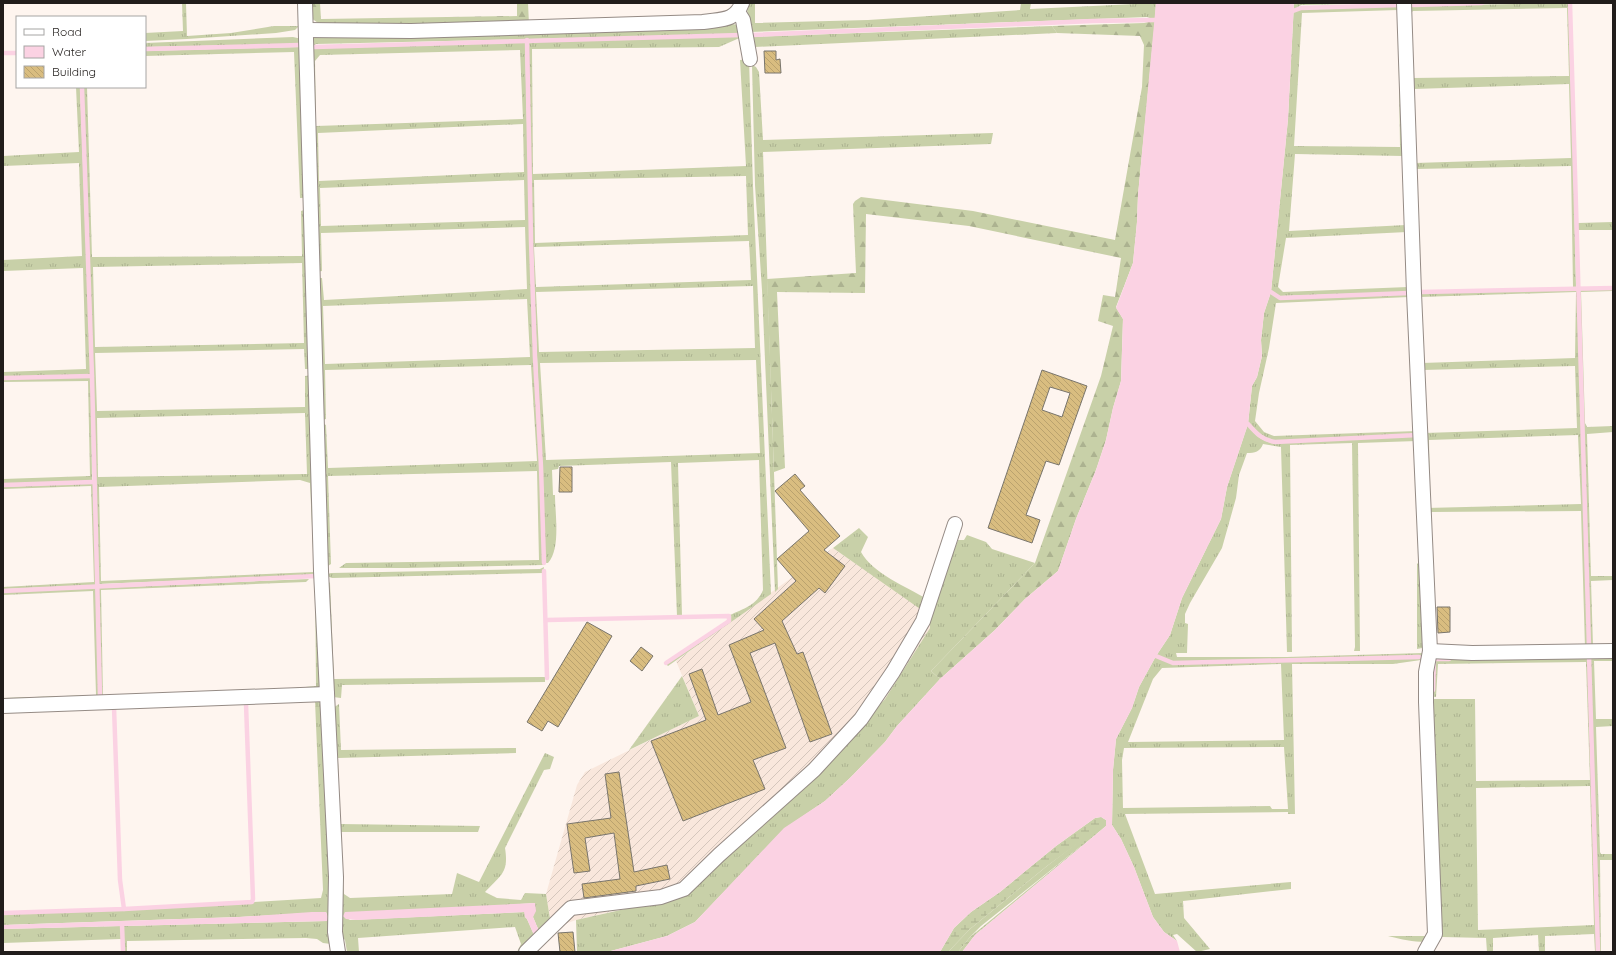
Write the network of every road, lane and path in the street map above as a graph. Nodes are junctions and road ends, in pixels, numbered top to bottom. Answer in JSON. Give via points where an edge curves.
{"nodes":[{"id":1,"x":306,"y":3,"type":"edge"},
{"id":2,"x":1404,"y":3,"type":"edge"},
{"id":3,"x":740,"y":8,"type":"edge"},
{"id":4,"x":306,"y":30,"type":"junction"},
{"id":5,"x":750,"y":59,"type":"dead end"},
{"id":6,"x":955,"y":524,"type":"dead end"},
{"id":7,"x":1430,"y":651,"type":"junction"},
{"id":8,"x":1613,"y":651,"type":"edge"},
{"id":9,"x":327,"y":694,"type":"junction"},
{"id":10,"x":3,"y":706,"type":"edge"},
{"id":11,"x":338,"y":952,"type":"edge"},
{"id":12,"x":526,"y":952,"type":"edge"},
{"id":13,"x":1425,"y":952,"type":"edge"}],
"edges":[{"from":1,"to":4,"type":"street"},
{"from":2,"to":7,"type":"street"},
{"from":3,"to":4,"type":"street","via":[[731,18],[702,22],[411,31]]},
{"from":3,"to":5,"type":"street"},
{"from":4,"to":9,"type":"street"},
{"from":6,"to":12,"type":"street","via":[[923,621],[861,719],[814,770],[684,889],[662,897],[571,908]]},
{"from":7,"to":8,"type":"street"},
{"from":7,"to":13,"type":"street","via":[[1426,672],[1426,702],[1435,934]]},
{"from":9,"to":10,"type":"street"},
{"from":9,"to":11,"type":"street","via":[[336,877],[335,932]]}]}
